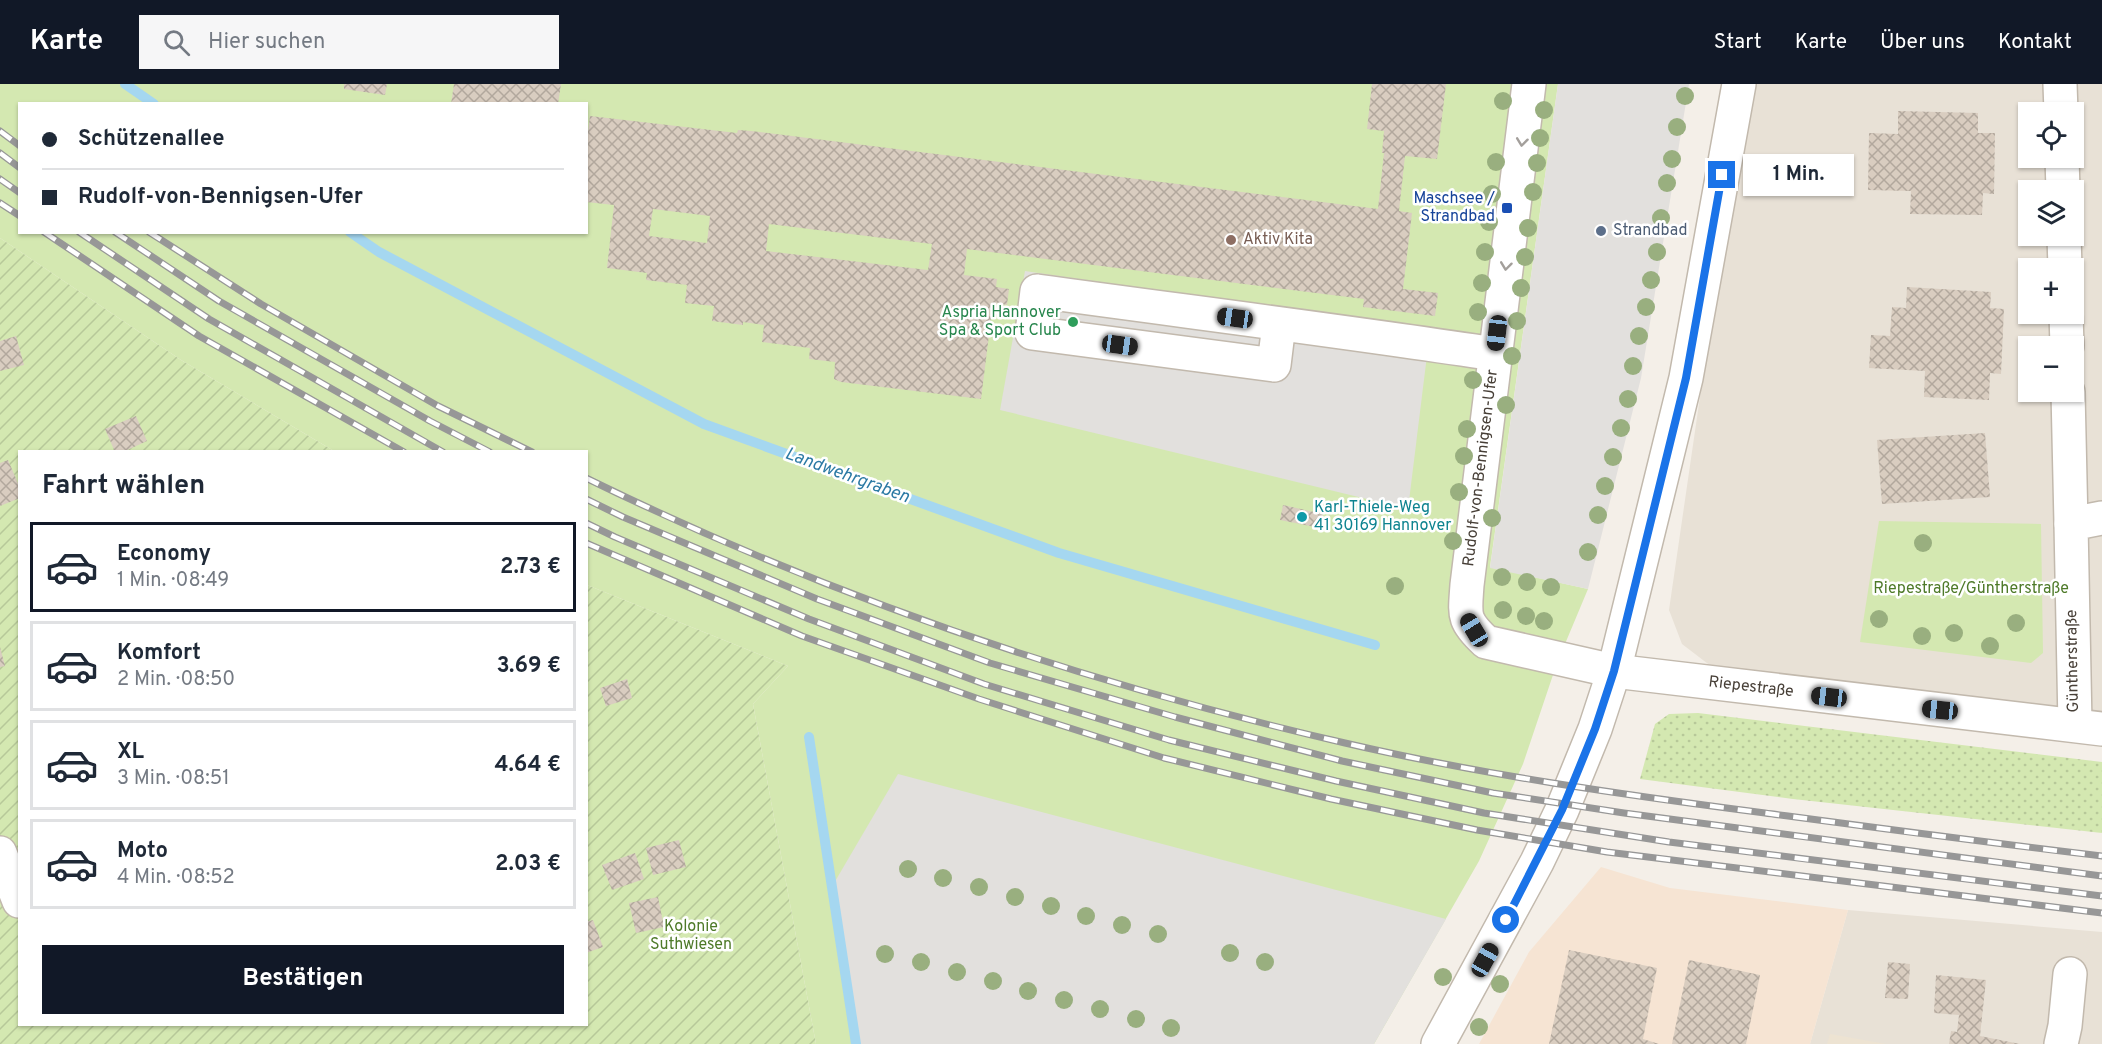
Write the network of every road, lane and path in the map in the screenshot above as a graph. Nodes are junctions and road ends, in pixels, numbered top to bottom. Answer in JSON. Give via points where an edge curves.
{"nodes":[{"id":1,"x":1529,"y":84,"type":"edge"},
{"id":2,"x":1738,"y":84,"type":"edge"},
{"id":3,"x":2060,"y":84,"type":"edge"},
{"id":4,"x":2061,"y":102,"type":"edge"},
{"id":5,"x":1280,"y":324,"type":"junction"},
{"id":6,"x":1495,"y":354,"type":"junction"},
{"id":7,"x":2069,"y":402,"type":"edge"},
{"id":8,"x":2086,"y":521,"type":"edge"},
{"id":9,"x":1614,"y":671,"type":"junction"},
{"id":10,"x":2088,"y":727,"type":"edge"},
{"id":11,"x":0,"y":853,"type":"edge"},
{"id":12,"x":18,"y":898,"type":"edge"},
{"id":13,"x":2070,"y":974,"type":"dead end"},
{"id":14,"x":1438,"y":1044,"type":"edge"},
{"id":15,"x":2061,"y":1044,"type":"edge"}],
"edges":[{"from":1,"to":6,"type":"street","name":"Rudolf-von-Bennigsen-Ufer","one_way":true},
{"from":2,"to":9,"type":"street","via":[[1686,378]]},
{"from":3,"to":4,"type":"street"},
{"from":5,"to":5,"type":"street","via":[[1037,291],[1032,333],[1274,365]]},
{"from":5,"to":6,"type":"street"},
{"from":6,"to":9,"type":"street","name":"Rudolf-von-Bennigsen-Ufer","via":[[1465,616],[1486,642]]},
{"from":7,"to":8,"type":"street","name":"Güntherstraße"},
{"from":8,"to":10,"type":"street","name":"Güntherstraße"},
{"from":9,"to":10,"type":"street","name":"Riepestraße"},
{"from":9,"to":14,"type":"street","via":[[1575,779],[1537,862]]},
{"from":11,"to":12,"type":"street"},
{"from":13,"to":15,"type":"street"}]}
